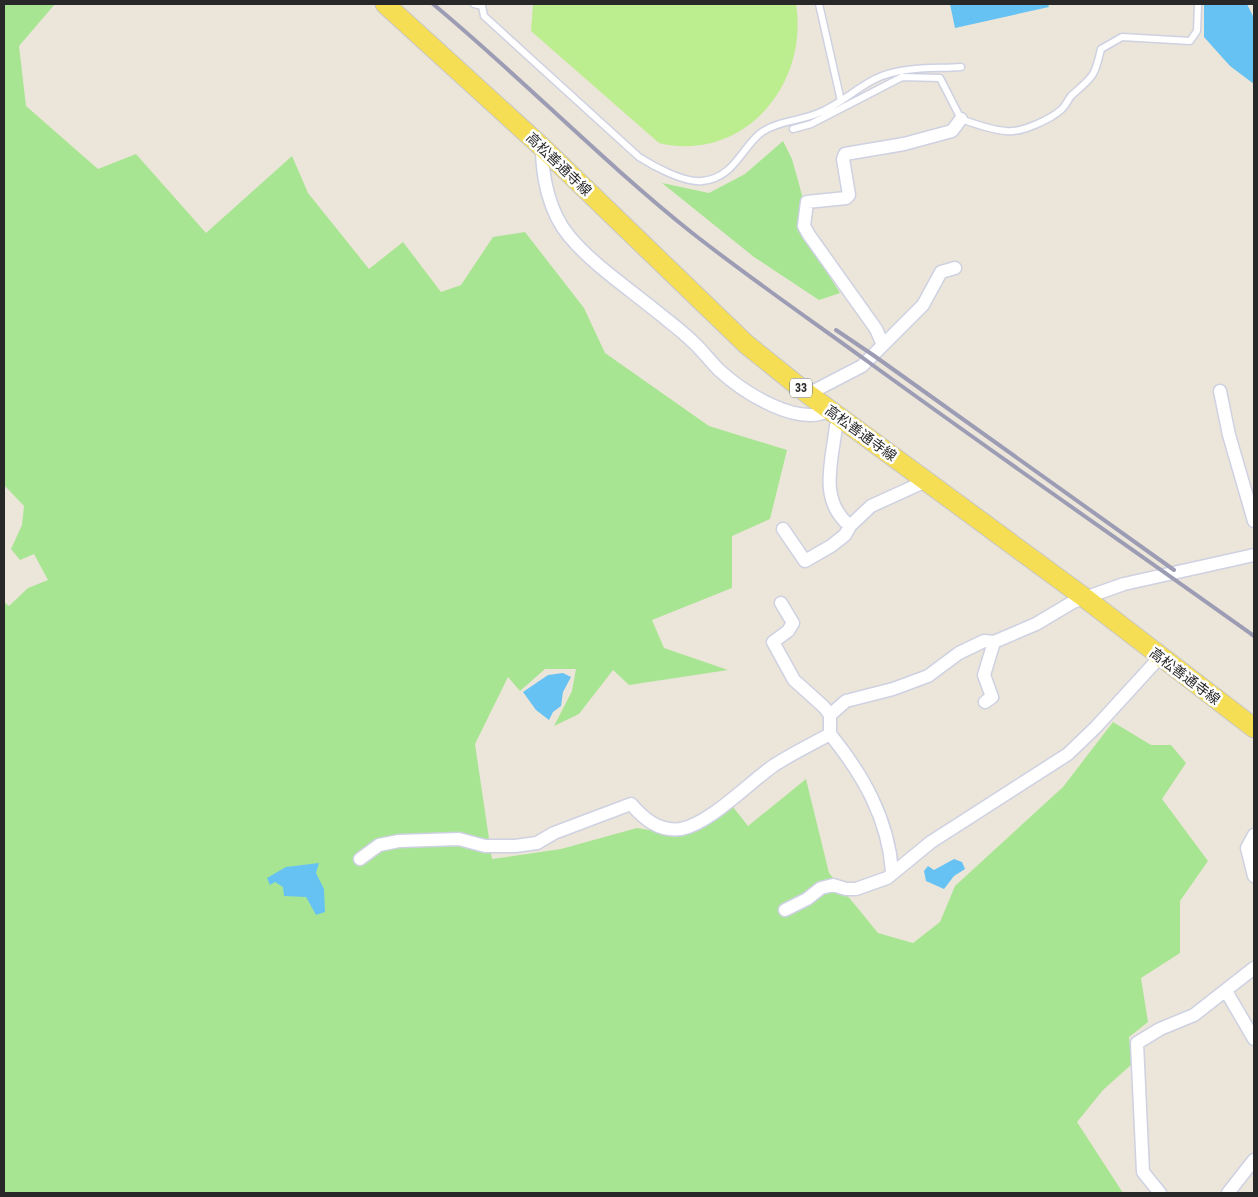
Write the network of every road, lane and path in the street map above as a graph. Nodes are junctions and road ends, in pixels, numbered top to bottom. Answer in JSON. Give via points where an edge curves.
{"nodes":[{"id":1,"x":385,"y":4,"type":"edge"},
{"id":2,"x":474,"y":4,"type":"edge"},
{"id":3,"x":819,"y":4,"type":"edge"},
{"id":4,"x":1198,"y":4,"type":"edge"},
{"id":5,"x":484,"y":5,"type":"edge"},
{"id":6,"x":962,"y":68,"type":"dead end"},
{"id":7,"x":876,"y":79,"type":"junction"},
{"id":8,"x":882,"y":88,"type":"junction"},
{"id":9,"x":841,"y":101,"type":"junction"},
{"id":10,"x":961,"y":119,"type":"junction"},
{"id":11,"x":793,"y":129,"type":"dead end"},
{"id":12,"x":542,"y":147,"type":"junction"},
{"id":13,"x":955,"y":268,"type":"dead end"},
{"id":14,"x":882,"y":345,"type":"junction"},
{"id":15,"x":1220,"y":391,"type":"dead end"},
{"id":16,"x":808,"y":394,"type":"junction"},
{"id":17,"x":835,"y":414,"type":"junction"},
{"id":18,"x":926,"y":481,"type":"junction"},
{"id":19,"x":1254,"y":521,"type":"edge"},
{"id":20,"x":850,"y":526,"type":"junction"},
{"id":21,"x":783,"y":529,"type":"dead end"},
{"id":22,"x":1254,"y":555,"type":"edge"},
{"id":23,"x":1086,"y":598,"type":"junction"},
{"id":24,"x":781,"y":603,"type":"dead end"},
{"id":25,"x":994,"y":642,"type":"junction"},
{"id":26,"x":1160,"y":657,"type":"junction"},
{"id":27,"x":985,"y":702,"type":"dead end"},
{"id":28,"x":830,"y":715,"type":"junction"},
{"id":29,"x":1254,"y":728,"type":"edge"},
{"id":30,"x":830,"y":734,"type":"junction"},
{"id":31,"x":1254,"y":835,"type":"edge"},
{"id":32,"x":360,"y":859,"type":"dead end"},
{"id":33,"x":892,"y":871,"type":"junction"},
{"id":34,"x":1254,"y":876,"type":"edge"},
{"id":35,"x":785,"y":910,"type":"dead end"},
{"id":36,"x":1254,"y":968,"type":"edge"},
{"id":37,"x":1226,"y":991,"type":"junction"},
{"id":38,"x":1254,"y":1039,"type":"edge"},
{"id":39,"x":1254,"y":1160,"type":"edge"},
{"id":40,"x":1160,"y":1193,"type":"edge"},
{"id":41,"x":1228,"y":1193,"type":"edge"}],
"edges":[{"from":1,"to":12,"type":"main road","name":"高松善通寺線","number":"33"},
{"from":2,"to":5,"type":"lane"},
{"from":3,"to":9,"type":"lane"},
{"from":4,"to":10,"type":"lane","via":[[1197,32],[1190,40],[1122,37],[1101,49],[1096,72],[1063,108],[1038,124],[1007,132]]},
{"from":5,"to":9,"type":"lane","via":[[484,16],[639,156],[688,180],[702,182],[721,174],[735,164],[761,133],[779,124],[818,114]]},
{"from":6,"to":7,"type":"lane","via":[[900,70]]},
{"from":7,"to":8,"type":"lane"},
{"from":7,"to":9,"type":"lane"},
{"from":8,"to":10,"type":"lane","via":[[902,77],[940,78]]},
{"from":8,"to":11,"type":"lane","via":[[811,124]]},
{"from":10,"to":14,"type":"street","via":[[952,131],[904,144],[845,154],[849,195],[807,202],[804,226],[876,329]]},
{"from":12,"to":16,"type":"main road","name":"高松善通寺線","number":"33","via":[[739,337]]},
{"from":12,"to":17,"type":"street","via":[[544,173],[556,216],[586,253],[694,343],[719,370],[749,392],[790,412],[811,416]]},
{"from":13,"to":14,"type":"street","via":[[941,272],[923,305]]},
{"from":14,"to":16,"type":"street","via":[[862,366]]},
{"from":15,"to":19,"type":"street"},
{"from":16,"to":17,"type":"main road","name":"高松善通寺線","number":"33"},
{"from":17,"to":18,"type":"main road","name":"高松善通寺線","number":"33"},
{"from":17,"to":20,"type":"street","via":[[829,496],[839,517]]},
{"from":18,"to":20,"type":"street","via":[[871,506]]},
{"from":18,"to":23,"type":"main road","name":"高松善通寺線","number":"33"},
{"from":20,"to":21,"type":"street","via":[[831,546],[805,561]]},
{"from":22,"to":23,"type":"street","via":[[1124,584]]},
{"from":23,"to":25,"type":"street"},
{"from":23,"to":26,"type":"main road","name":"高松善通寺線","number":"33"},
{"from":24,"to":28,"type":"street","via":[[793,623],[773,642],[794,680]]},
{"from":25,"to":27,"type":"street","via":[[984,674],[992,697]]},
{"from":25,"to":28,"type":"street","via":[[984,641],[959,653],[928,676],[846,701]]},
{"from":26,"to":29,"type":"main road","name":"高松善通寺線","number":"33"},
{"from":26,"to":33,"type":"street","via":[[1068,754],[955,826]]},
{"from":28,"to":30,"type":"street"},
{"from":30,"to":32,"type":"street","via":[[774,765],[702,820],[681,828],[659,827],[644,819],[631,804],[536,842],[495,846],[459,839],[400,841],[379,845]]},
{"from":30,"to":33,"type":"street","via":[[872,795],[891,851]]},
{"from":31,"to":34,"type":"street","via":[[1247,848]]},
{"from":33,"to":35,"type":"street","via":[[887,878],[856,889],[833,885],[822,888]]},
{"from":36,"to":37,"type":"street"},
{"from":37,"to":38,"type":"street"},
{"from":37,"to":40,"type":"street","via":[[1194,1015],[1137,1043],[1143,1172]]},
{"from":39,"to":41,"type":"street"}]}
